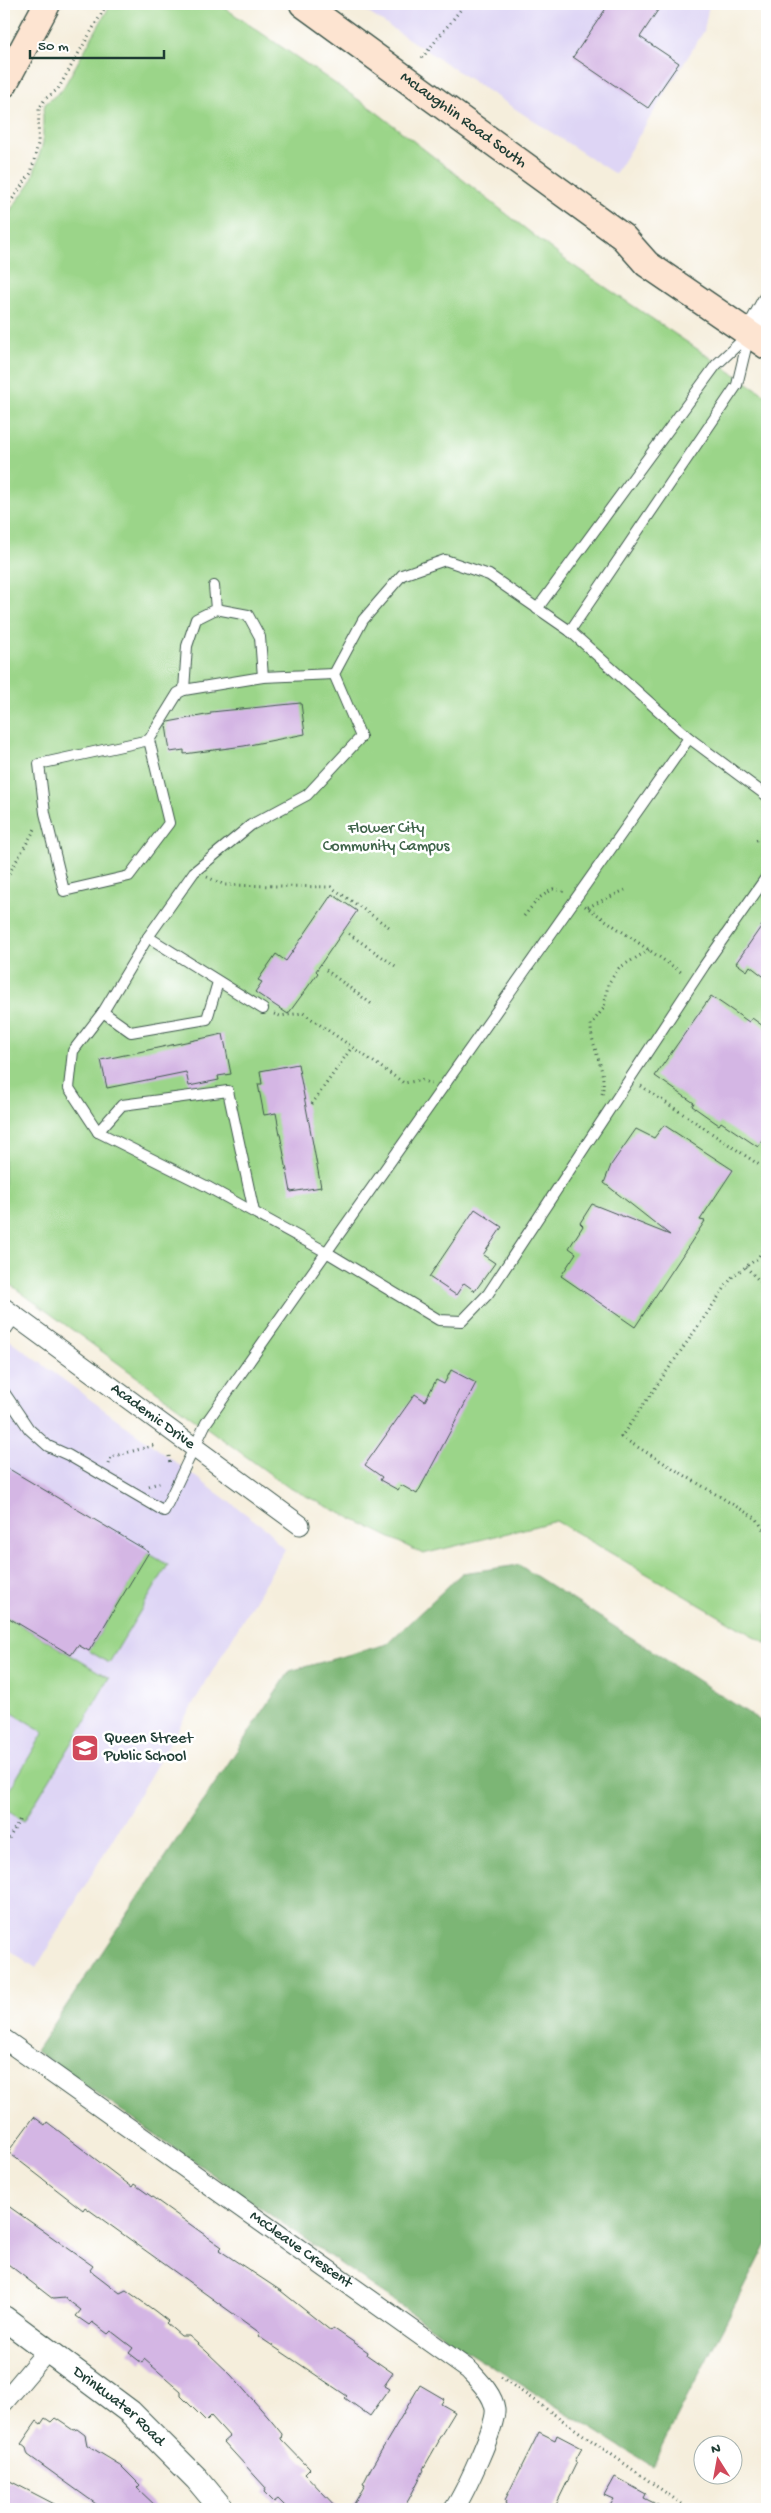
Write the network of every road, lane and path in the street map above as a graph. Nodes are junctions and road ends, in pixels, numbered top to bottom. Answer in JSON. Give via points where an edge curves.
{"nodes":[{"id":1,"x":47,"y":4,"type":"edge"},
{"id":2,"x":107,"y":4,"type":"edge"},
{"id":3,"x":303,"y":4,"type":"edge"},
{"id":4,"x":462,"y":8,"type":"dead end"},
{"id":5,"x":422,"y":58,"type":"dead end"},
{"id":6,"x":4,"y":84,"type":"edge"},
{"id":7,"x":4,"y":211,"type":"edge"},
{"id":8,"x":762,"y":325,"type":"edge"},
{"id":9,"x":214,"y":586,"type":"dead end"},
{"id":10,"x":537,"y":608,"type":"junction"},
{"id":11,"x":216,"y":609,"type":"junction"},
{"id":12,"x":570,"y":631,"type":"junction"},
{"id":13,"x":334,"y":674,"type":"junction"},
{"id":14,"x":263,"y":677,"type":"junction"},
{"id":15,"x":184,"y":690,"type":"junction"},
{"id":16,"x":689,"y":738,"type":"junction"},
{"id":17,"x":149,"y":740,"type":"junction"},
{"id":18,"x":767,"y":796,"type":"edge"},
{"id":19,"x":44,"y":813,"type":"junction"},
{"id":20,"x":767,"y":836,"type":"edge"},
{"id":21,"x":756,"y":840,"type":"dead end"},
{"id":22,"x":194,"y":872,"type":"junction"},
{"id":23,"x":767,"y":876,"type":"edge"},
{"id":24,"x":4,"y":882,"type":"edge"},
{"id":25,"x":625,"y":890,"type":"dead end"},
{"id":26,"x":576,"y":900,"type":"junction"},
{"id":27,"x":587,"y":907,"type":"junction"},
{"id":28,"x":524,"y":916,"type":"dead end"},
{"id":29,"x":392,"y":929,"type":"dead end"},
{"id":30,"x":348,"y":934,"type":"dead end"},
{"id":31,"x":148,"y":937,"type":"junction"},
{"id":32,"x":649,"y":950,"type":"junction"},
{"id":33,"x":397,"y":967,"type":"dead end"},
{"id":34,"x":326,"y":970,"type":"dead end"},
{"id":35,"x":681,"y":972,"type":"dead end"},
{"id":36,"x":218,"y":982,"type":"junction"},
{"id":37,"x":373,"y":1004,"type":"dead end"},
{"id":38,"x":263,"y":1009,"type":"joint"},
{"id":39,"x":103,"y":1012,"type":"junction"},
{"id":40,"x":352,"y":1047,"type":"junction"},
{"id":41,"x":641,"y":1086,"type":"dead end"},
{"id":42,"x":444,"y":1088,"type":"junction"},
{"id":43,"x":602,"y":1095,"type":"dead end"},
{"id":44,"x":312,"y":1104,"type":"dead end"},
{"id":45,"x":98,"y":1132,"type":"junction"},
{"id":46,"x":767,"y":1170,"type":"edge"},
{"id":47,"x":254,"y":1212,"type":"junction"},
{"id":48,"x":767,"y":1242,"type":"edge"},
{"id":49,"x":328,"y":1253,"type":"junction"},
{"id":50,"x":746,"y":1267,"type":"junction"},
{"id":51,"x":767,"y":1289,"type":"edge"},
{"id":52,"x":10,"y":1312,"type":"edge"},
{"id":53,"x":4,"y":1333,"type":"edge"},
{"id":54,"x":4,"y":1392,"type":"edge"},
{"id":55,"x":155,"y":1445,"type":"dead end"},
{"id":56,"x":195,"y":1448,"type":"junction"},
{"id":57,"x":169,"y":1456,"type":"dead end"},
{"id":58,"x":114,"y":1468,"type":"dead end"},
{"id":59,"x":169,"y":1471,"type":"dead end"},
{"id":60,"x":164,"y":1479,"type":"dead end"},
{"id":61,"x":145,"y":1486,"type":"dead end"},
{"id":62,"x":300,"y":1525,"type":"dead end"},
{"id":63,"x":767,"y":1536,"type":"edge"},
{"id":64,"x":20,"y":1819,"type":"dead end"},
{"id":65,"x":4,"y":1847,"type":"edge"},
{"id":66,"x":4,"y":2039,"type":"edge"},
{"id":67,"x":4,"y":2318,"type":"edge"},
{"id":68,"x":48,"y":2350,"type":"junction"},
{"id":69,"x":4,"y":2402,"type":"edge"},
{"id":70,"x":222,"y":2509,"type":"edge"},
{"id":71,"x":454,"y":2509,"type":"edge"}],
"edges":[{"from":1,"to":6,"type":"main road"},
{"from":2,"to":7,"type":"path","via":[[58,89],[42,104],[31,173]]},
{"from":3,"to":8,"type":"main road","name":"McLaughlin Road South","via":[[623,237],[647,264]]},
{"from":4,"to":5,"type":"path"},
{"from":8,"to":10,"type":"lane","via":[[716,365]]},
{"from":8,"to":12,"type":"lane","via":[[737,386]]},
{"from":9,"to":11,"type":"lane"},
{"from":10,"to":12,"type":"lane"},
{"from":10,"to":13,"type":"lane","via":[[489,575],[445,560],[402,575],[363,620]]},
{"from":11,"to":14,"type":"lane","via":[[248,615],[260,637]]},
{"from":11,"to":15,"type":"lane","via":[[196,619],[187,646]]},
{"from":12,"to":16,"type":"lane"},
{"from":13,"to":14,"type":"lane"},
{"from":13,"to":22,"type":"lane","via":[[361,737],[307,795],[250,824]]},
{"from":14,"to":15,"type":"lane"},
{"from":15,"to":17,"type":"lane","via":[[178,693]]},
{"from":16,"to":18,"type":"lane"},
{"from":16,"to":26,"type":"lane"},
{"from":17,"to":19,"type":"lane","via":[[39,764]]},
{"from":17,"to":19,"type":"lane","via":[[169,823],[129,876],[64,891]]},
{"from":19,"to":24,"type":"path"},
{"from":20,"to":21,"type":"path"},
{"from":22,"to":29,"type":"path","via":[[226,885],[331,888]]},
{"from":22,"to":31,"type":"lane"},
{"from":23,"to":49,"type":"lane","via":[[488,1294],[462,1321],[439,1320]]},
{"from":25,"to":27,"type":"path"},
{"from":26,"to":27,"type":"path"},
{"from":26,"to":28,"type":"path","via":[[565,891],[554,889],[539,898]]},
{"from":26,"to":42,"type":"lane"},
{"from":27,"to":32,"type":"path"},
{"from":30,"to":33,"type":"path"},
{"from":31,"to":36,"type":"lane"},
{"from":31,"to":39,"type":"lane"},
{"from":32,"to":35,"type":"path"},
{"from":32,"to":43,"type":"path","via":[[619,968],[608,984],[604,1008],[591,1024],[601,1071]]},
{"from":34,"to":37,"type":"path"},
{"from":36,"to":38,"type":"lane"},
{"from":36,"to":39,"type":"lane","via":[[207,1019],[131,1032]]},
{"from":38,"to":40,"type":"path","via":[[280,1016],[303,1013]]},
{"from":39,"to":45,"type":"lane","via":[[73,1051],[69,1088]]},
{"from":40,"to":42,"type":"path","via":[[404,1083],[422,1080]]},
{"from":40,"to":44,"type":"path"},
{"from":41,"to":46,"type":"path"},
{"from":42,"to":49,"type":"lane"},
{"from":45,"to":47,"type":"lane"},
{"from":45,"to":47,"type":"lane","via":[[122,1105],[228,1091]]},
{"from":47,"to":49,"type":"lane"},
{"from":48,"to":50,"type":"path","via":[[758,1258]]},
{"from":49,"to":56,"type":"lane","via":[[206,1423]]},
{"from":50,"to":51,"type":"path"},
{"from":50,"to":63,"type":"path","via":[[733,1276],[621,1437],[757,1519]]},
{"from":52,"to":53,"type":"lane"},
{"from":52,"to":56,"type":"street","name":"Academic Drive"},
{"from":54,"to":56,"type":"lane","via":[[29,1429],[48,1446],[164,1510]]},
{"from":55,"to":58,"type":"path","via":[[111,1457],[109,1464]]},
{"from":56,"to":62,"type":"street","name":"Academic Drive"},
{"from":57,"to":59,"type":"path"},
{"from":60,"to":61,"type":"path","via":[[155,1485]]},
{"from":64,"to":65,"type":"path"},
{"from":66,"to":71,"type":"street","name":"McCleave Crescent","via":[[469,2370],[486,2389],[495,2409],[490,2429]]},
{"from":67,"to":68,"type":"street","name":"Drinkwater Road"},
{"from":68,"to":69,"type":"street"},
{"from":68,"to":70,"type":"street","name":"Drinkwater Road","via":[[130,2412],[197,2479]]}]}
